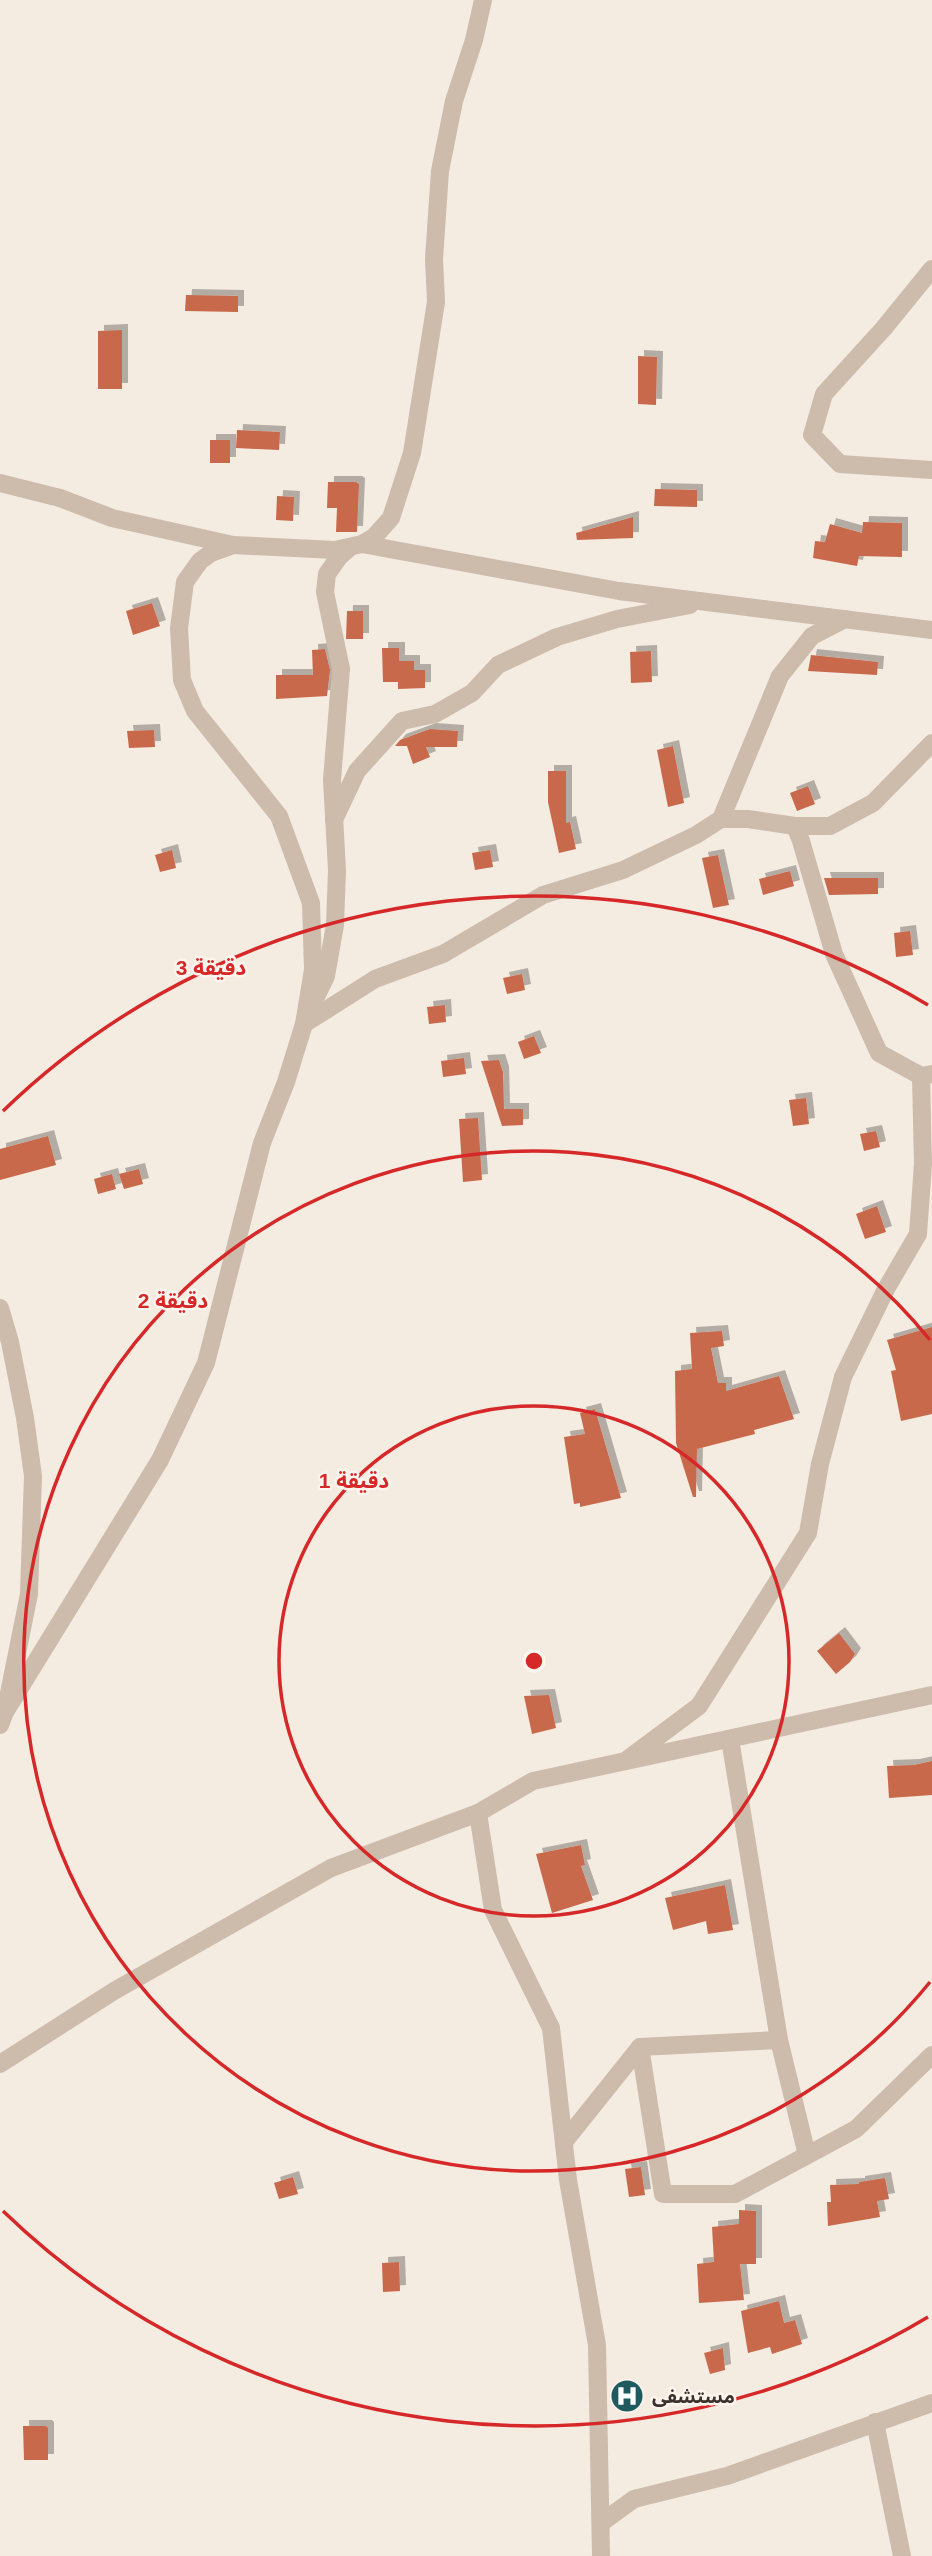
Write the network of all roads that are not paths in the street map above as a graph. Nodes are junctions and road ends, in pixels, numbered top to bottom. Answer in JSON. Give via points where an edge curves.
{"nodes":[{"id":1,"x":483,"y":0,"type":"edge"},
{"id":2,"x":932,"y":269,"type":"edge"},
{"id":3,"x":932,"y":470,"type":"edge"},
{"id":4,"x":0,"y":482,"type":"edge"},
{"id":5,"x":233,"y":545,"type":"junction"},
{"id":6,"x":355,"y":546,"type":"junction"},
{"id":7,"x":706,"y":602,"type":"junction"},
{"id":8,"x":845,"y":620,"type":"junction"},
{"id":9,"x":932,"y":630,"type":"edge"},
{"id":10,"x":932,"y":743,"type":"edge"},
{"id":11,"x":721,"y":818,"type":"junction"},
{"id":12,"x":333,"y":823,"type":"junction"},
{"id":13,"x":795,"y":826,"type":"junction"},
{"id":14,"x":304,"y":1024,"type":"junction"},
{"id":15,"x":927,"y":1075,"type":"edge"},
{"id":16,"x":0,"y":1308,"type":"edge"},
{"id":17,"x":932,"y":1695,"type":"edge"},
{"id":18,"x":3,"y":1718,"type":"edge"},
{"id":19,"x":730,"y":1740,"type":"junction"},
{"id":20,"x":623,"y":1762,"type":"junction"},
{"id":21,"x":478,"y":1813,"type":"junction"},
{"id":22,"x":779,"y":2040,"type":"junction"},
{"id":23,"x":640,"y":2047,"type":"junction"},
{"id":24,"x":932,"y":2055,"type":"edge"},
{"id":25,"x":0,"y":2064,"type":"edge"},
{"id":26,"x":564,"y":2142,"type":"junction"},
{"id":27,"x":807,"y":2155,"type":"junction"},
{"id":28,"x":932,"y":2403,"type":"edge"},
{"id":29,"x":875,"y":2422,"type":"junction"},
{"id":30,"x":601,"y":2523,"type":"junction"},
{"id":31,"x":601,"y":2556,"type":"edge"},
{"id":32,"x":902,"y":2556,"type":"edge"}],
"edges":[{"from":1,"to":6,"type":"street","via":[[440,171],[436,302],[412,453],[391,518],[374,537]]},
{"from":2,"to":3,"type":"street","via":[[824,394],[812,435],[840,464]]},
{"from":4,"to":5,"type":"street","via":[[112,518]]},
{"from":5,"to":6,"type":"street","via":[[335,550]]},
{"from":5,"to":14,"type":"street","via":[[200,561],[185,582],[179,628],[182,680],[195,711],[279,816],[301,870],[311,903],[313,970]]},
{"from":6,"to":7,"type":"street"},
{"from":6,"to":12,"type":"street","via":[[339,557],[327,574],[325,593],[341,669],[331,780]]},
{"from":7,"to":8,"type":"street"},
{"from":7,"to":12,"type":"street","via":[[617,619],[557,637],[498,665],[472,693],[435,715],[402,721],[358,771]]},
{"from":8,"to":9,"type":"street"},
{"from":8,"to":11,"type":"street","via":[[812,636],[780,676]]},
{"from":10,"to":13,"type":"street","via":[[873,803],[830,826]]},
{"from":11,"to":13,"type":"street"},
{"from":11,"to":14,"type":"street","via":[[623,870],[543,895],[443,954],[375,979]]},
{"from":12,"to":14,"type":"street","via":[[335,925],[326,976]]},
{"from":13,"to":15,"type":"street","via":[[834,954],[879,1053]]},
{"from":14,"to":18,"type":"street","via":[[262,1143],[206,1363],[160,1460]]},
{"from":15,"to":20,"type":"street","via":[[918,1234],[843,1377],[808,1533],[699,1706]]},
{"from":16,"to":18,"type":"street","via":[[33,1476],[29,1594]]},
{"from":17,"to":19,"type":"street"},
{"from":19,"to":20,"type":"street"},
{"from":19,"to":22,"type":"street"},
{"from":20,"to":21,"type":"street","via":[[533,1782]]},
{"from":21,"to":25,"type":"street","via":[[331,1868],[114,1991]]},
{"from":21,"to":26,"type":"street","via":[[493,1910],[551,2028]]},
{"from":22,"to":23,"type":"street"},
{"from":22,"to":27,"type":"street"},
{"from":23,"to":26,"type":"street"},
{"from":23,"to":27,"type":"street","via":[[663,2194],[735,2194]]},
{"from":24,"to":27,"type":"street","via":[[856,2129]]},
{"from":26,"to":30,"type":"street","via":[[597,2345]]},
{"from":28,"to":29,"type":"street"},
{"from":29,"to":30,"type":"street","via":[[727,2476],[634,2499]]},
{"from":29,"to":32,"type":"street"},
{"from":30,"to":31,"type":"street"}]}
